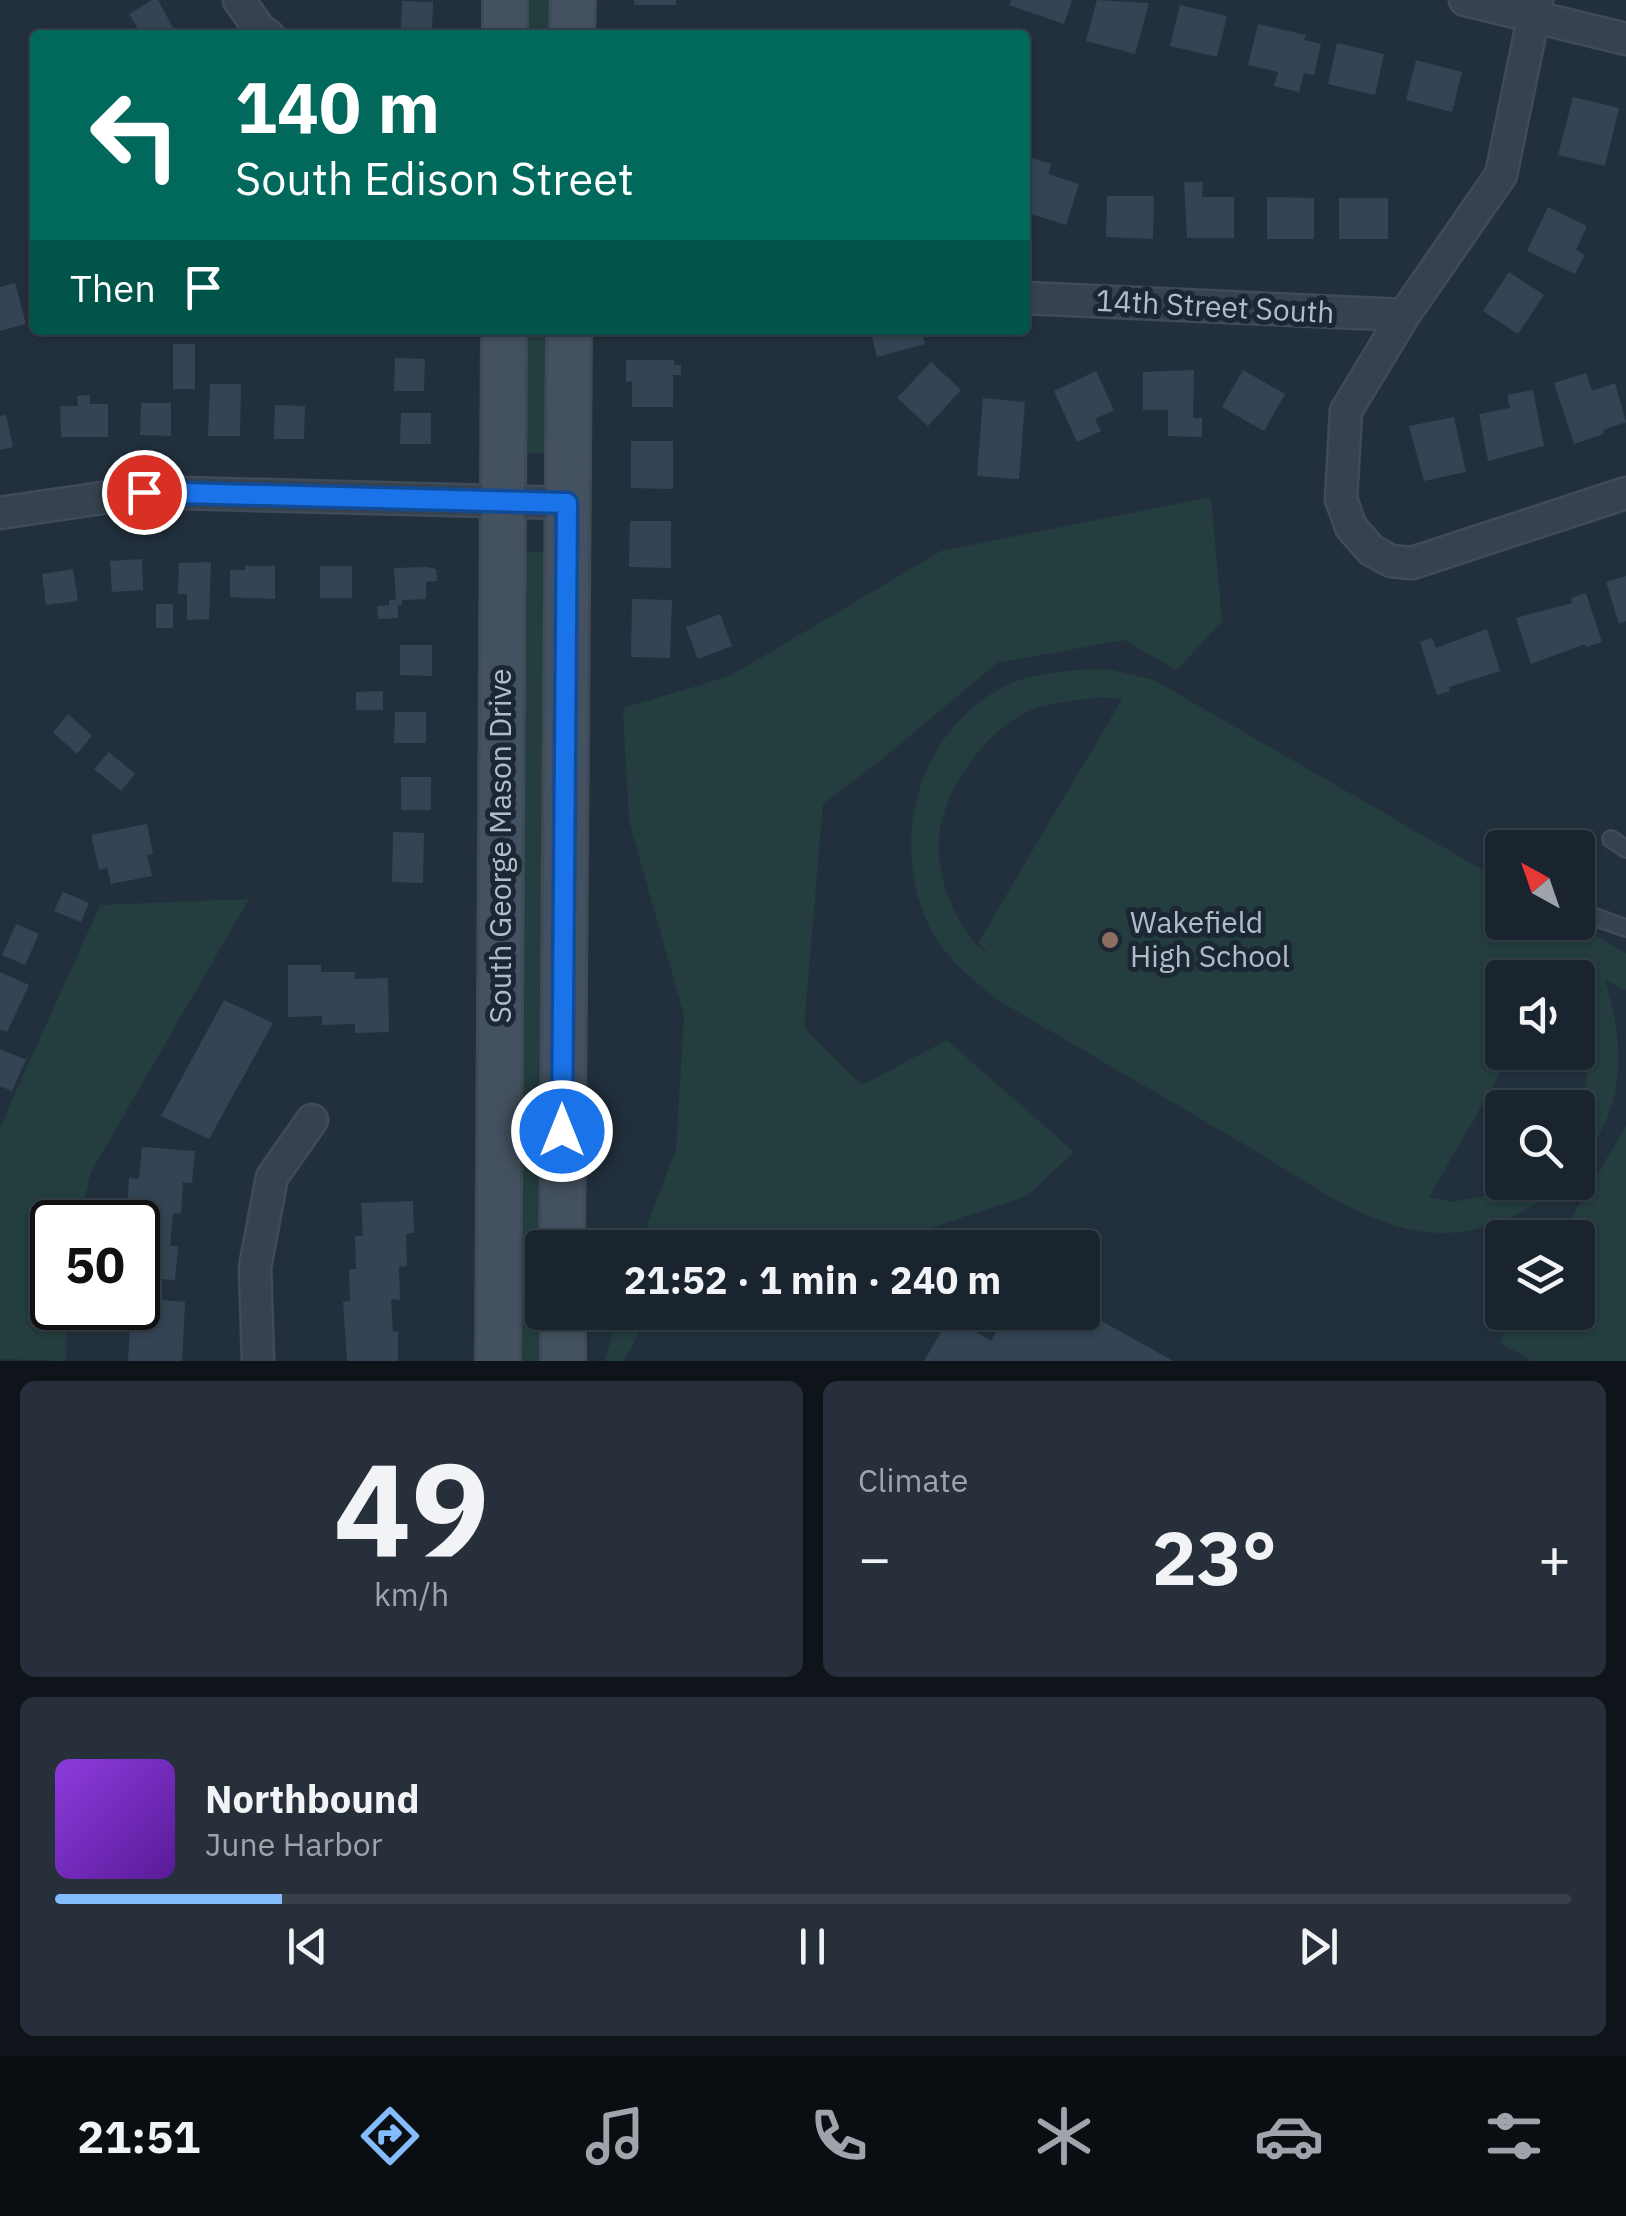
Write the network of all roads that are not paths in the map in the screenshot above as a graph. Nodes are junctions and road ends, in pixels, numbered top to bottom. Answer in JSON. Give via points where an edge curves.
{"nodes":[{"id":1,"x":239,"y":0,"type":"edge"},
{"id":2,"x":505,"y":0,"type":"edge"},
{"id":3,"x":573,"y":0,"type":"edge"},
{"id":4,"x":1465,"y":0,"type":"edge"},
{"id":5,"x":1535,"y":9,"type":"edge"},
{"id":6,"x":260,"y":30,"type":"edge"},
{"id":7,"x":505,"y":30,"type":"edge"},
{"id":8,"x":572,"y":30,"type":"edge"},
{"id":9,"x":1626,"y":39,"type":"edge"},
{"id":10,"x":1030,"y":298,"type":"edge"},
{"id":11,"x":1404,"y":315,"type":"junction"},
{"id":12,"x":504,"y":335,"type":"edge"},
{"id":13,"x":569,"y":335,"type":"edge"},
{"id":14,"x":1626,"y":493,"type":"edge"},
{"id":15,"x":503,"y":501,"type":"junction"},
{"id":16,"x":567,"y":503,"type":"junction"},
{"id":17,"x":0,"y":513,"type":"edge"},
{"id":18,"x":1611,"y":839,"type":"dead end"},
{"id":19,"x":1626,"y":849,"type":"edge"},
{"id":20,"x":1595,"y":918,"type":"edge"},
{"id":21,"x":1626,"y":928,"type":"edge"},
{"id":22,"x":312,"y":1120,"type":"dead end"},
{"id":23,"x":562,"y":1230,"type":"edge"},
{"id":24,"x":562,"y":1330,"type":"edge"},
{"id":25,"x":258,"y":1361,"type":"edge"},
{"id":26,"x":498,"y":1361,"type":"edge"},
{"id":27,"x":562,"y":1361,"type":"edge"}],
"edges":[{"from":1,"to":6,"type":"street"},
{"from":2,"to":7,"type":"main road"},
{"from":3,"to":8,"type":"main road"},
{"from":4,"to":5,"type":"street"},
{"from":5,"to":9,"type":"street"},
{"from":5,"to":11,"type":"street","via":[[1501,175]]},
{"from":10,"to":11,"type":"street","name":"14th Street South"},
{"from":11,"to":14,"type":"street","via":[[1346,412],[1342,499],[1350,527],[1372,550],[1390,561],[1412,562]]},
{"from":12,"to":15,"type":"main road","name":"South George Mason Drive"},
{"from":13,"to":16,"type":"main road","name":"South George Mason Drive"},
{"from":15,"to":16,"type":"street"},
{"from":15,"to":17,"type":"street","via":[[144,492]]},
{"from":15,"to":26,"type":"main road","name":"South George Mason Drive"},
{"from":16,"to":23,"type":"main road","name":"South George Mason Drive"},
{"from":18,"to":19,"type":"lane"},
{"from":20,"to":21,"type":"lane"},
{"from":22,"to":25,"type":"street","via":[[272,1177],[255,1267]]},
{"from":24,"to":27,"type":"main road"}]}
